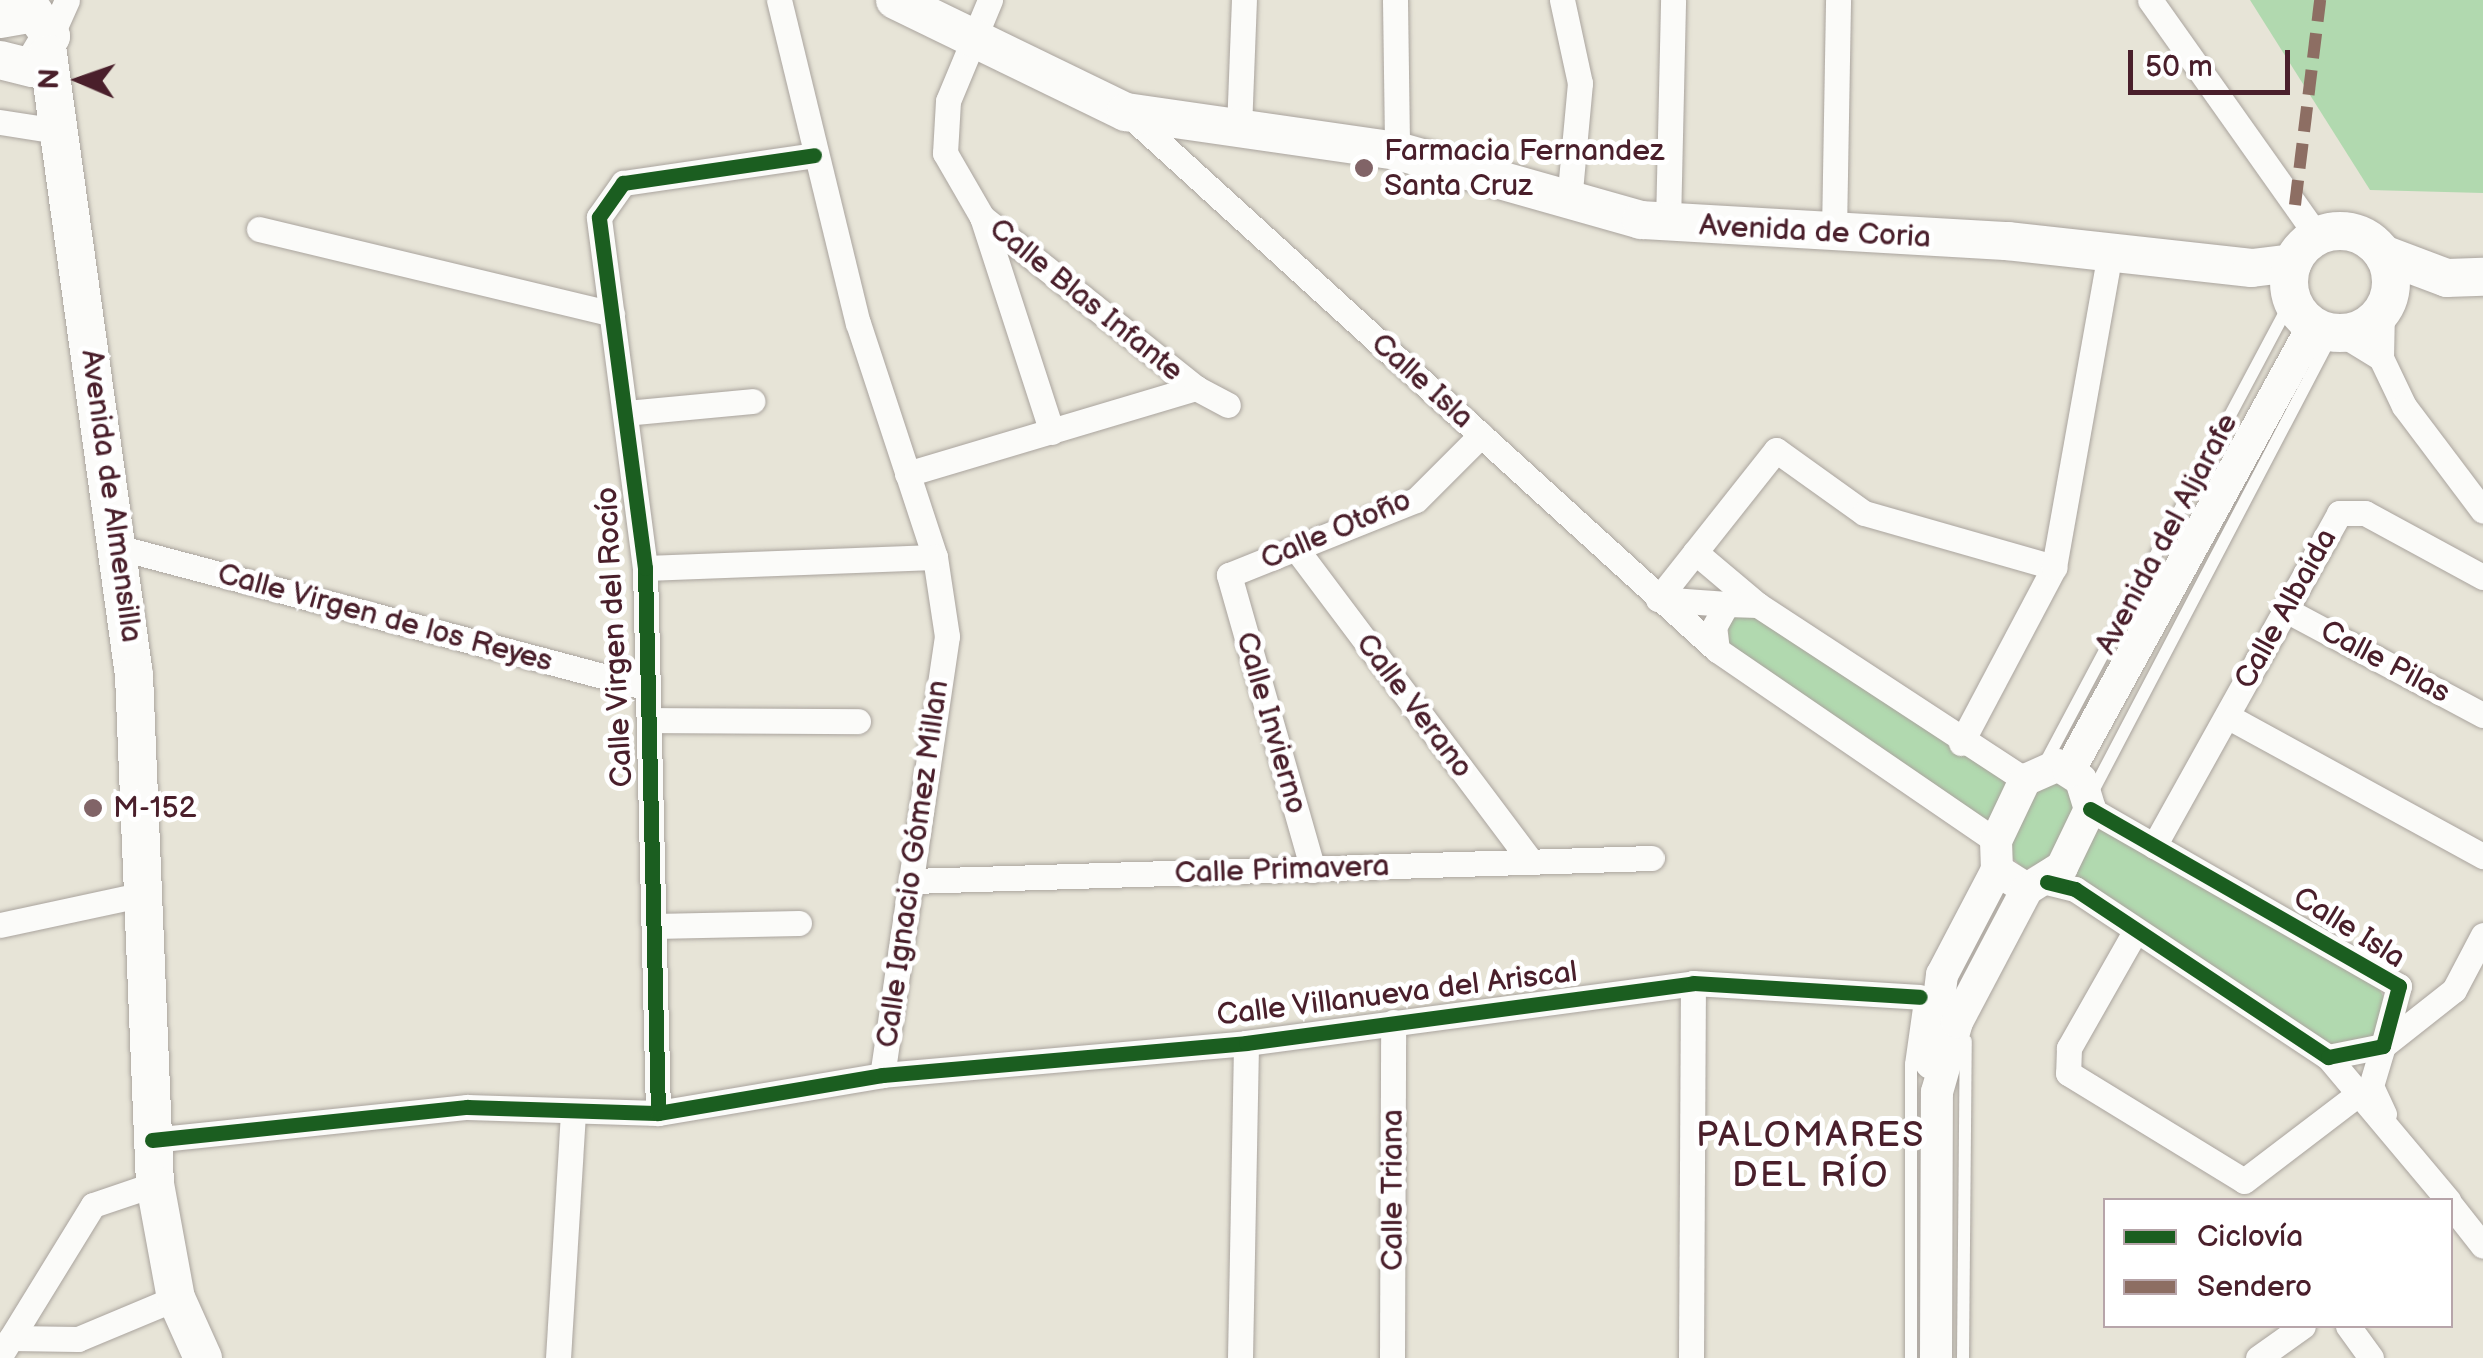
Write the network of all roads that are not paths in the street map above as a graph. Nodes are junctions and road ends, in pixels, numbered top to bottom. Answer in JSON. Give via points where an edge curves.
{"nodes":[{"id":1,"x":779,"y":0,"type":"edge"},
{"id":2,"x":895,"y":0,"type":"edge"},
{"id":3,"x":990,"y":0,"type":"edge"},
{"id":4,"x":1244,"y":0,"type":"edge"},
{"id":5,"x":1395,"y":0,"type":"edge"},
{"id":6,"x":1562,"y":0,"type":"edge"},
{"id":7,"x":1673,"y":0,"type":"edge"},
{"id":8,"x":1838,"y":0,"type":"edge"},
{"id":9,"x":2150,"y":0,"type":"edge"},
{"id":10,"x":26,"y":26,"type":"edge"},
{"id":11,"x":970,"y":42,"type":"junction"},
{"id":12,"x":1126,"y":112,"type":"junction"},
{"id":13,"x":55,"y":116,"type":"junction"},
{"id":14,"x":0,"y":122,"type":"edge"},
{"id":15,"x":1239,"y":129,"type":"junction"},
{"id":16,"x":1396,"y":151,"type":"junction"},
{"id":17,"x":814,"y":156,"type":"junction"},
{"id":18,"x":1569,"y":202,"type":"junction"},
{"id":19,"x":982,"y":217,"type":"junction"},
{"id":20,"x":1668,"y":224,"type":"junction"},
{"id":21,"x":260,"y":229,"type":"dead end"},
{"id":22,"x":1834,"y":232,"type":"junction"},
{"id":23,"x":2110,"y":252,"type":"junction"},
{"id":24,"x":2383,"y":254,"type":"junction"},
{"id":25,"x":2465,"y":278,"type":"edge"},
{"id":26,"x":2315,"y":298,"type":"junction"},
{"id":27,"x":2385,"y":306,"type":"junction"},
{"id":28,"x":612,"y":314,"type":"junction"},
{"id":29,"x":2381,"y":358,"type":"junction"},
{"id":30,"x":1196,"y":388,"type":"junction"},
{"id":31,"x":752,"y":401,"type":"dead end"},
{"id":32,"x":1228,"y":405,"type":"dead end"},
{"id":33,"x":626,"y":413,"type":"junction"},
{"id":34,"x":1052,"y":432,"type":"junction"},
{"id":35,"x":1481,"y":435,"type":"junction"},
{"id":36,"x":907,"y":474,"type":"junction"},
{"id":37,"x":2483,"y":510,"type":"edge"},
{"id":38,"x":121,"y":548,"type":"junction"},
{"id":39,"x":1297,"y":550,"type":"junction"},
{"id":40,"x":1695,"y":552,"type":"junction"},
{"id":41,"x":935,"y":557,"type":"junction"},
{"id":42,"x":2054,"y":567,"type":"junction"},
{"id":43,"x":645,"y":568,"type":"junction"},
{"id":44,"x":2478,"y":570,"type":"edge"},
{"id":45,"x":1229,"y":575,"type":"joint"},
{"id":46,"x":1658,"y":600,"type":"junction"},
{"id":47,"x":1727,"y":604,"type":"junction"},
{"id":48,"x":1758,"y":605,"type":"junction"},
{"id":49,"x":2286,"y":610,"type":"junction"},
{"id":50,"x":1717,"y":650,"type":"junction"},
{"id":51,"x":648,"y":688,"type":"junction"},
{"id":52,"x":2483,"y":715,"type":"edge"},
{"id":53,"x":2227,"y":716,"type":"junction"},
{"id":54,"x":649,"y":720,"type":"junction"},
{"id":55,"x":858,"y":721,"type":"dead end"},
{"id":56,"x":1961,"y":743,"type":"junction"},
{"id":57,"x":2063,"y":784,"type":"junction"},
{"id":58,"x":2154,"y":846,"type":"junction"},
{"id":59,"x":2483,"y":856,"type":"edge"},
{"id":60,"x":1996,"y":857,"type":"junction"},
{"id":61,"x":1652,"y":858,"type":"dead end"},
{"id":62,"x":1531,"y":862,"type":"junction"},
{"id":63,"x":1313,"y":870,"type":"junction"},
{"id":64,"x":912,"y":881,"type":"junction"},
{"id":65,"x":2038,"y":886,"type":"junction"},
{"id":66,"x":144,"y":894,"type":"junction"},
{"id":67,"x":799,"y":923,"type":"dead end"},
{"id":68,"x":0,"y":926,"type":"edge"},
{"id":69,"x":654,"y":926,"type":"junction"},
{"id":70,"x":2136,"y":930,"type":"junction"},
{"id":71,"x":2483,"y":935,"type":"edge"},
{"id":72,"x":1692,"y":983,"type":"junction"},
{"id":73,"x":2399,"y":986,"type":"junction"},
{"id":74,"x":2454,"y":990,"type":"junction"},
{"id":75,"x":1920,"y":997,"type":"junction"},
{"id":76,"x":1394,"y":1022,"type":"junction"},
{"id":77,"x":1246,"y":1043,"type":"junction"},
{"id":78,"x":2383,"y":1046,"type":"junction"},
{"id":79,"x":2328,"y":1057,"type":"junction"},
{"id":80,"x":882,"y":1076,"type":"junction"},
{"id":81,"x":1937,"y":1092,"type":"junction"},
{"id":82,"x":2361,"y":1092,"type":"junction"},
{"id":83,"x":658,"y":1112,"type":"junction"},
{"id":84,"x":573,"y":1114,"type":"junction"},
{"id":85,"x":2384,"y":1114,"type":"junction"},
{"id":86,"x":152,"y":1140,"type":"junction"},
{"id":87,"x":155,"y":1184,"type":"junction"},
{"id":88,"x":2443,"y":1198,"type":"edge"},
{"id":89,"x":2453,"y":1212,"type":"edge"},
{"id":90,"x":2483,"y":1246,"type":"edge"},
{"id":91,"x":176,"y":1298,"type":"junction"},
{"id":92,"x":2299,"y":1328,"type":"edge"},
{"id":93,"x":2349,"y":1328,"type":"edge"},
{"id":94,"x":8,"y":1331,"type":"edge"},
{"id":95,"x":203,"y":1358,"type":"edge"},
{"id":96,"x":558,"y":1358,"type":"edge"},
{"id":97,"x":1240,"y":1358,"type":"edge"},
{"id":98,"x":1392,"y":1358,"type":"edge"},
{"id":99,"x":1691,"y":1358,"type":"edge"},
{"id":100,"x":1911,"y":1358,"type":"edge"},
{"id":101,"x":1936,"y":1358,"type":"edge"},
{"id":102,"x":1963,"y":1358,"type":"edge"},
{"id":103,"x":2258,"y":1358,"type":"edge"},
{"id":104,"x":2371,"y":1358,"type":"edge"}],
"edges":[{"from":1,"to":17,"type":"street","name":"Calle Ignacio Gómez Millan"},
{"from":2,"to":11,"type":"main road","name":"Avenida de Coria"},
{"from":3,"to":11,"type":"street","name":"Calle Blas Infante"},
{"from":4,"to":15,"type":"street"},
{"from":5,"to":16,"type":"street"},
{"from":6,"to":18,"type":"street","via":[[1580,83]]},
{"from":7,"to":20,"type":"street"},
{"from":8,"to":22,"type":"street"},
{"from":9,"to":26,"type":"street"},
{"from":10,"to":13,"type":"main road","name":"Avenida de Almensilla"},
{"from":11,"to":12,"type":"main road","name":"Avenida de Coria"},
{"from":11,"to":19,"type":"street","name":"Calle Blas Infante","via":[[948,102],[945,154]]},
{"from":12,"to":15,"type":"main road","name":"Avenida de Coria"},
{"from":12,"to":35,"type":"street","name":"Calle Isla"},
{"from":13,"to":14,"type":"street"},
{"from":13,"to":38,"type":"main road","name":"Avenida de Almensilla"},
{"from":15,"to":16,"type":"main road","name":"Avenida de Coria"},
{"from":16,"to":18,"type":"main road","name":"Avenida de Coria"},
{"from":17,"to":28,"type":"street","name":"Calle Virgen del Rocío","via":[[623,183],[599,218]]},
{"from":17,"to":36,"type":"street","name":"Calle Ignacio Gómez Millan"},
{"from":18,"to":20,"type":"main road","name":"Avenida de Coria"},
{"from":19,"to":30,"type":"street","name":"Calle Blas Infante"},
{"from":19,"to":34,"type":"street"},
{"from":20,"to":22,"type":"main road","name":"Avenida de Coria"},
{"from":21,"to":28,"type":"street"},
{"from":22,"to":23,"type":"main road","name":"Avenida de Coria"},
{"from":23,"to":26,"type":"main road","name":"Avenida de Coria","via":[[2252,268]]},
{"from":23,"to":42,"type":"street"},
{"from":24,"to":25,"type":"main road"},
{"from":24,"to":26,"type":"main road","via":[[2346,231]]},
{"from":24,"to":27,"type":"main road"},
{"from":25,"to":27,"type":"main road"},
{"from":26,"to":27,"type":"main road"},
{"from":26,"to":29,"type":"street"},
{"from":26,"to":57,"type":"street","name":"Avenida del Aljarafe"},
{"from":27,"to":29,"type":"street"},
{"from":28,"to":33,"type":"street","name":"Calle Virgen del Rocío"},
{"from":29,"to":37,"type":"street","via":[[2404,406]]},
{"from":30,"to":32,"type":"street","name":"Calle Blas Infante"},
{"from":30,"to":34,"type":"street","name":"Calle Blas Infante"},
{"from":31,"to":33,"type":"street"},
{"from":33,"to":43,"type":"street","name":"Calle Virgen del Rocío"},
{"from":34,"to":36,"type":"street","name":"Calle Blas Infante"},
{"from":35,"to":39,"type":"street","name":"Calle Otoño","via":[[1416,500]]},
{"from":35,"to":46,"type":"street","name":"Calle Isla"},
{"from":36,"to":41,"type":"street","name":"Calle Ignacio Gómez Millan"},
{"from":38,"to":51,"type":"street","name":"Calle Virgen de los Reyes"},
{"from":38,"to":66,"type":"main road","name":"Avenida de Almensilla"},
{"from":39,"to":45,"type":"street","name":"Calle Otoño"},
{"from":39,"to":62,"type":"street","name":"Calle Verano"},
{"from":40,"to":42,"type":"street","via":[[1776,450],[1864,513]]},
{"from":40,"to":46,"type":"street"},
{"from":40,"to":48,"type":"street","name":"Calle Isla"},
{"from":41,"to":43,"type":"street"},
{"from":41,"to":64,"type":"street","name":"Calle Ignacio Gómez Millan","via":[[947,636]]},
{"from":42,"to":56,"type":"street"},
{"from":43,"to":51,"type":"street","name":"Calle Virgen del Rocío"},
{"from":44,"to":49,"type":"street","name":"Calle Albaida","via":[[2351,508],[2339,513]]},
{"from":45,"to":63,"type":"street","name":"Calle Invierno"},
{"from":46,"to":47,"type":"street"},
{"from":46,"to":50,"type":"street","name":"Calle Isla"},
{"from":47,"to":48,"type":"street"},
{"from":47,"to":50,"type":"street","via":[[1714,627]]},
{"from":48,"to":56,"type":"street","name":"Calle Isla"},
{"from":49,"to":52,"type":"street","name":"Calle Pilas"},
{"from":49,"to":53,"type":"street","name":"Calle Albaida"},
{"from":50,"to":60,"type":"street","name":"Calle Isla"},
{"from":51,"to":54,"type":"street","name":"Calle Virgen del Rocío"},
{"from":53,"to":58,"type":"street","name":"Calle Albaida"},
{"from":53,"to":59,"type":"street"},
{"from":54,"to":55,"type":"street"},
{"from":54,"to":69,"type":"street","name":"Calle Virgen del Rocío"},
{"from":56,"to":57,"type":"street","name":"Calle Isla"},
{"from":57,"to":58,"type":"street","name":"Calle Isla"},
{"from":57,"to":60,"type":"street","name":"Avenida del Aljarafe"},
{"from":57,"to":65,"type":"street","name":"Avenida del Aljarafe"},
{"from":58,"to":73,"type":"street","name":"Calle Isla"},
{"from":60,"to":65,"type":"street"},
{"from":60,"to":75,"type":"lane","name":"Avenida del Aljarafe"},
{"from":60,"to":81,"type":"street","name":"Avenida del Aljarafe","via":[[1942,975],[1931,1041]]},
{"from":61,"to":62,"type":"street","name":"Calle Primavera"},
{"from":62,"to":63,"type":"street","name":"Calle Primavera"},
{"from":63,"to":64,"type":"street","name":"Calle Primavera"},
{"from":64,"to":80,"type":"street","name":"Calle Ignacio Gómez Millan"},
{"from":65,"to":70,"type":"street"},
{"from":65,"to":81,"type":"street","name":"Avenida del Aljarafe","via":[[1957,1022]]},
{"from":65,"to":102,"type":"lane","name":"Avenida del Aljarafe","via":[[1966,1039]]},
{"from":66,"to":68,"type":"street"},
{"from":66,"to":86,"type":"main road","name":"Avenida de Almensilla"},
{"from":67,"to":69,"type":"street"},
{"from":69,"to":83,"type":"street","name":"Calle Virgen del Rocío"},
{"from":70,"to":79,"type":"street"},
{"from":70,"to":82,"type":"street","via":[[2069,1048],[2068,1073],[2244,1181]]},
{"from":71,"to":74,"type":"street"},
{"from":72,"to":75,"type":"street","name":"Calle Villanueva del Ariscal"},
{"from":72,"to":76,"type":"street","name":"Calle Villanueva del Ariscal"},
{"from":72,"to":99,"type":"street"},
{"from":73,"to":74,"type":"street"},
{"from":73,"to":78,"type":"street","name":"Calle Isla"},
{"from":74,"to":78,"type":"street"},
{"from":75,"to":100,"type":"lane","name":"Avenida del Aljarafe","via":[[1911,1064]]},
{"from":76,"to":77,"type":"street","name":"Calle Villanueva del Ariscal"},
{"from":76,"to":98,"type":"street","name":"Calle Triana"},
{"from":77,"to":80,"type":"street","name":"Calle Villanueva del Ariscal"},
{"from":77,"to":97,"type":"street"},
{"from":78,"to":79,"type":"street"},
{"from":78,"to":85,"type":"street","name":"Calle Isla","via":[[2371,1086]]},
{"from":79,"to":82,"type":"street"},
{"from":80,"to":83,"type":"street","name":"Calle Ignacio Gómez Millan"},
{"from":81,"to":101,"type":"street","name":"Avenida del Aljarafe"},
{"from":82,"to":85,"type":"street"},
{"from":83,"to":84,"type":"street","name":"Calle Ignacio Gómez Millan"},
{"from":84,"to":86,"type":"street","name":"Calle Ignacio Gómez Millan","via":[[467,1107]]},
{"from":84,"to":96,"type":"street"},
{"from":85,"to":88,"type":"street"},
{"from":86,"to":87,"type":"main road","name":"Avenida de Almensilla"},
{"from":87,"to":91,"type":"main road","name":"Avenida de Almensilla"},
{"from":87,"to":94,"type":"street","via":[[93,1205]]},
{"from":89,"to":90,"type":"street"},
{"from":91,"to":94,"type":"street","via":[[78,1339]]},
{"from":91,"to":95,"type":"main road","name":"Avenida de Almensilla"},
{"from":92,"to":103,"type":"street"},
{"from":93,"to":104,"type":"street"}]}
